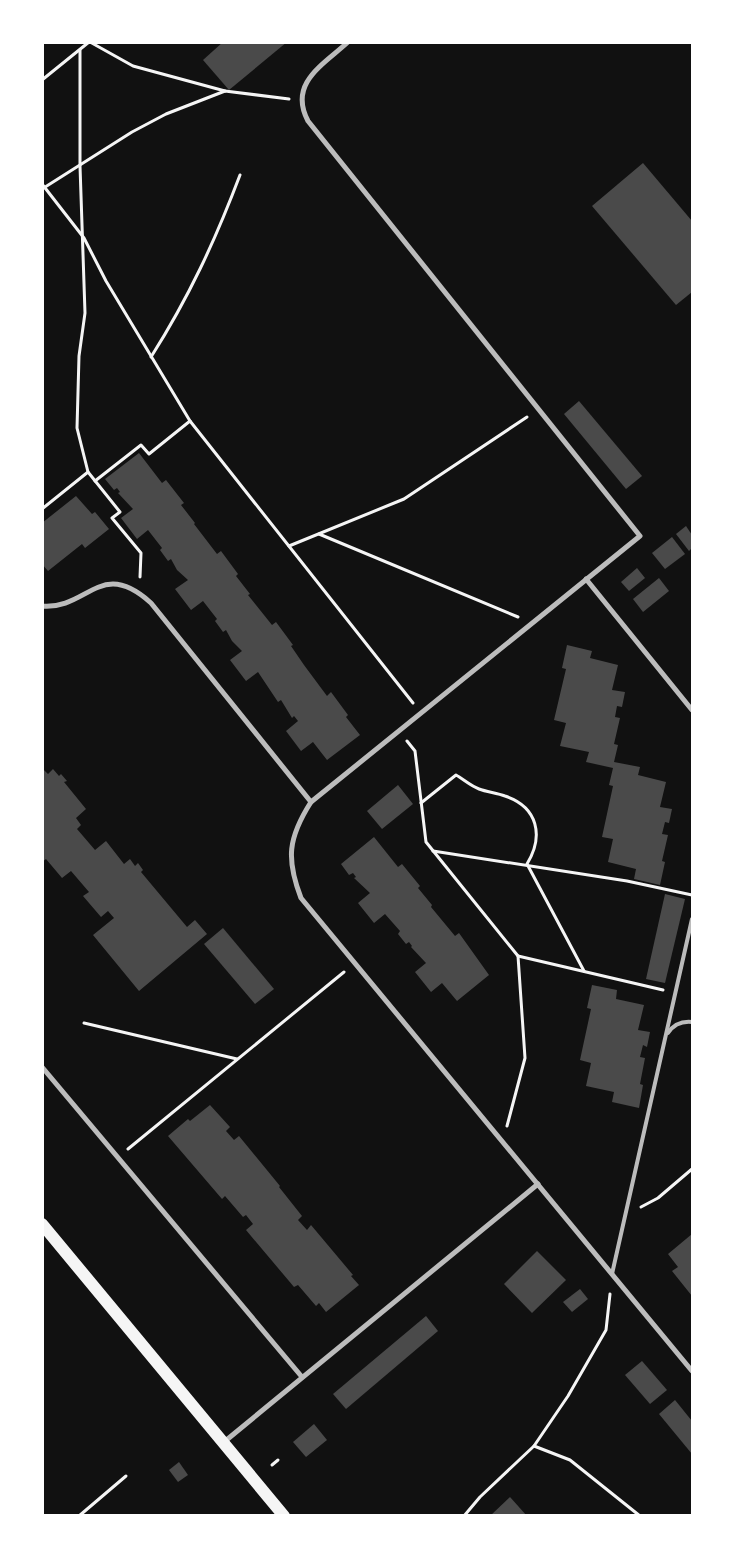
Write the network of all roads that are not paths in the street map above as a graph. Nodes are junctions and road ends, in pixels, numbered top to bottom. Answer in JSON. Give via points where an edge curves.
{"nodes":[{"id":1,"x":348,"y":42,"type":"edge"},
{"id":2,"x":586,"y":579,"type":"junction"},
{"id":3,"x":42,"y":606,"type":"edge"},
{"id":4,"x":692,"y":710,"type":"edge"},
{"id":5,"x":310,"y":802,"type":"junction"},
{"id":6,"x":692,"y":919,"type":"edge"},
{"id":7,"x":692,"y":1022,"type":"edge"},
{"id":8,"x":666,"y":1037,"type":"junction"},
{"id":9,"x":42,"y":1067,"type":"edge"},
{"id":10,"x":538,"y":1184,"type":"junction"},
{"id":11,"x":42,"y":1224,"type":"edge"},
{"id":12,"x":612,"y":1274,"type":"junction"},
{"id":13,"x":692,"y":1371,"type":"edge"},
{"id":14,"x":302,"y":1377,"type":"junction"},
{"id":15,"x":223,"y":1442,"type":"junction"},
{"id":16,"x":284,"y":1516,"type":"edge"}],
"edges":[{"from":1,"to":2,"type":"street","via":[[315,71],[303,89],[301,100],[308,121],[640,536]]},
{"from":2,"to":4,"type":"street"},
{"from":2,"to":5,"type":"street"},
{"from":3,"to":5,"type":"street","via":[[69,602],[95,586],[110,584],[126,586],[140,593]]},
{"from":5,"to":10,"type":"street","via":[[297,824],[290,848],[292,874],[301,898]]},
{"from":6,"to":8,"type":"lane"},
{"from":7,"to":8,"type":"lane","via":[[675,1025]]},
{"from":8,"to":12,"type":"lane"},
{"from":9,"to":14,"type":"street"},
{"from":10,"to":12,"type":"street"},
{"from":10,"to":14,"type":"street"},
{"from":11,"to":15,"type":"main road"},
{"from":12,"to":13,"type":"street"},
{"from":14,"to":15,"type":"street"},
{"from":15,"to":16,"type":"main road"}]}
